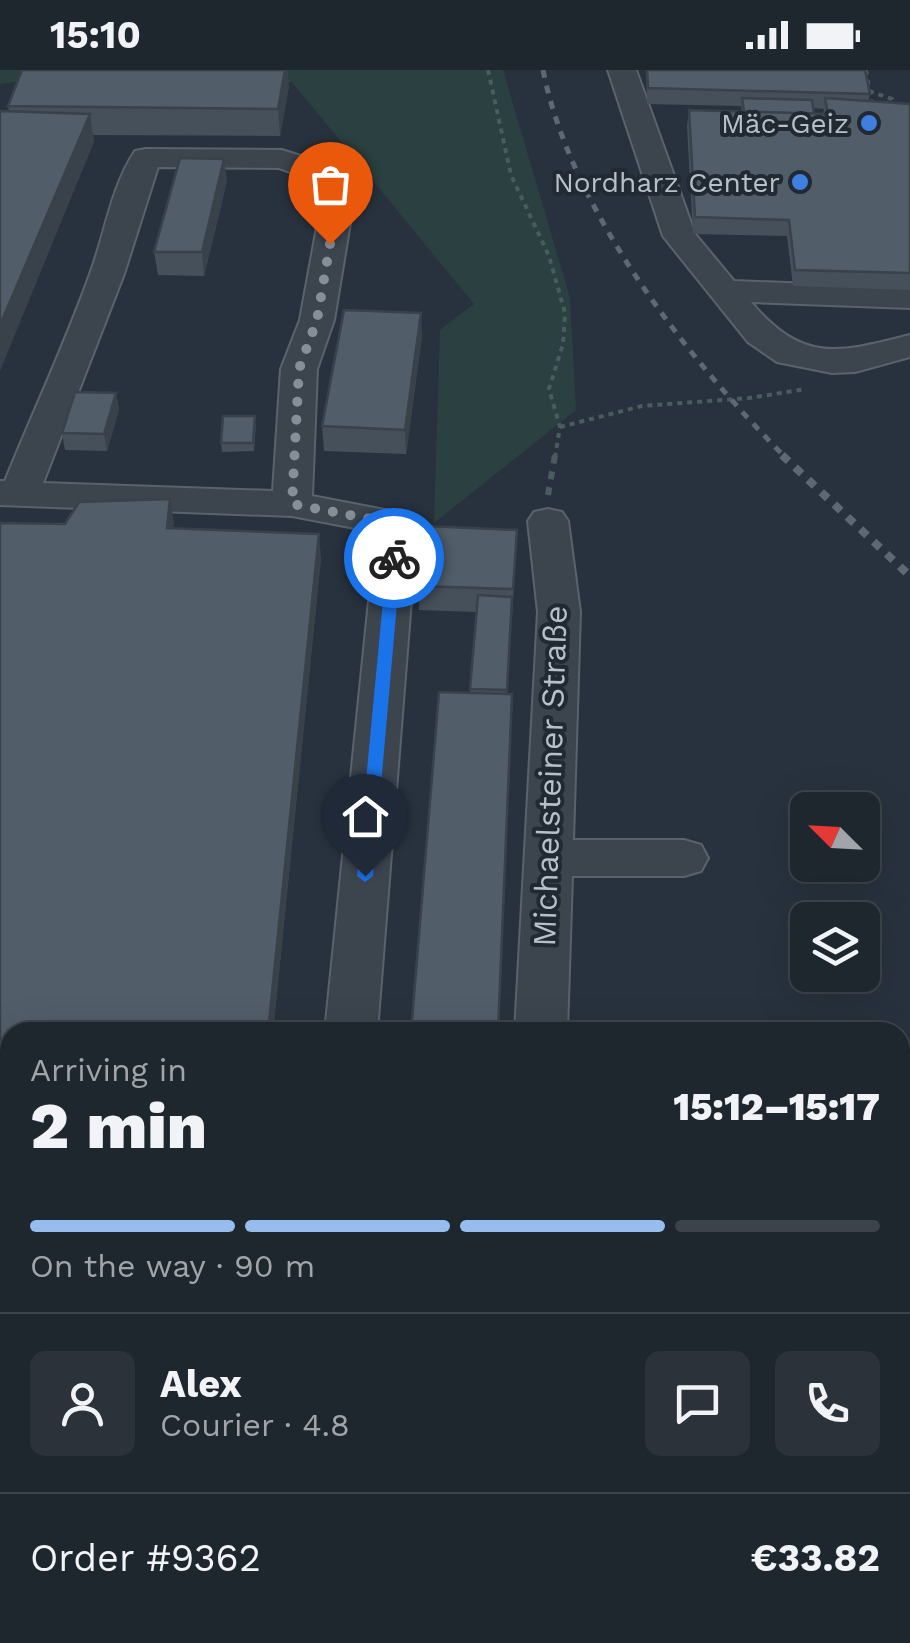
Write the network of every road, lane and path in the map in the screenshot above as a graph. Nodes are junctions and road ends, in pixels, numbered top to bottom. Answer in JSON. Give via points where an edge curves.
{"nodes":[{"id":1,"x":488,"y":70,"type":"edge"},
{"id":2,"x":622,"y":70,"type":"edge"},
{"id":3,"x":866,"y":70,"type":"edge"},
{"id":4,"x":869,"y":91,"type":"junction"},
{"id":5,"x":896,"y":116,"type":"edge"},
{"id":6,"x":874,"y":118,"type":"edge"},
{"id":7,"x":724,"y":291,"type":"junction"},
{"id":8,"x":910,"y":298,"type":"edge"},
{"id":9,"x":746,"y":318,"type":"junction"},
{"id":10,"x":910,"y":325,"type":"edge"},
{"id":11,"x":910,"y":346,"type":"edge"},
{"id":12,"x":783,"y":393,"type":"dead end"},
{"id":13,"x":560,"y":427,"type":"junction"},
{"id":14,"x":10,"y":494,"type":"edge"},
{"id":15,"x":292,"y":504,"type":"junction"},
{"id":16,"x":548,"y":520,"type":"joint"},
{"id":17,"x":547,"y":858,"type":"junction"},
{"id":18,"x":684,"y":858,"type":"dead end"},
{"id":19,"x":352,"y":1022,"type":"edge"},
{"id":20,"x":541,"y":1022,"type":"edge"}],
"edges":[{"from":1,"to":13,"type":"path","via":[[511,175],[549,256],[565,312],[549,389]]},
{"from":2,"to":7,"type":"lane","via":[[679,236]]},
{"from":3,"to":4,"type":"path"},
{"from":4,"to":5,"type":"path","via":[[892,100]]},
{"from":4,"to":6,"type":"path"},
{"from":7,"to":8,"type":"lane"},
{"from":7,"to":9,"type":"lane"},
{"from":9,"to":10,"type":"lane"},
{"from":9,"to":11,"type":"lane","via":[[776,347],[810,359],[855,362]]},
{"from":12,"to":13,"type":"path","via":[[642,406]]},
{"from":13,"to":16,"type":"path"},
{"from":14,"to":15,"type":"lane"},
{"from":14,"to":15,"type":"lane","via":[[101,290],[146,158],[203,156],[282,159],[330,176],[337,206],[317,320],[299,369]]},
{"from":15,"to":19,"type":"lane","via":[[397,524]]},
{"from":16,"to":17,"type":"lane","name":"Michaelsteiner Straße","via":[[559,612]]},
{"from":17,"to":18,"type":"lane"},
{"from":17,"to":20,"type":"lane","name":"Michaelsteiner Straße"}]}
